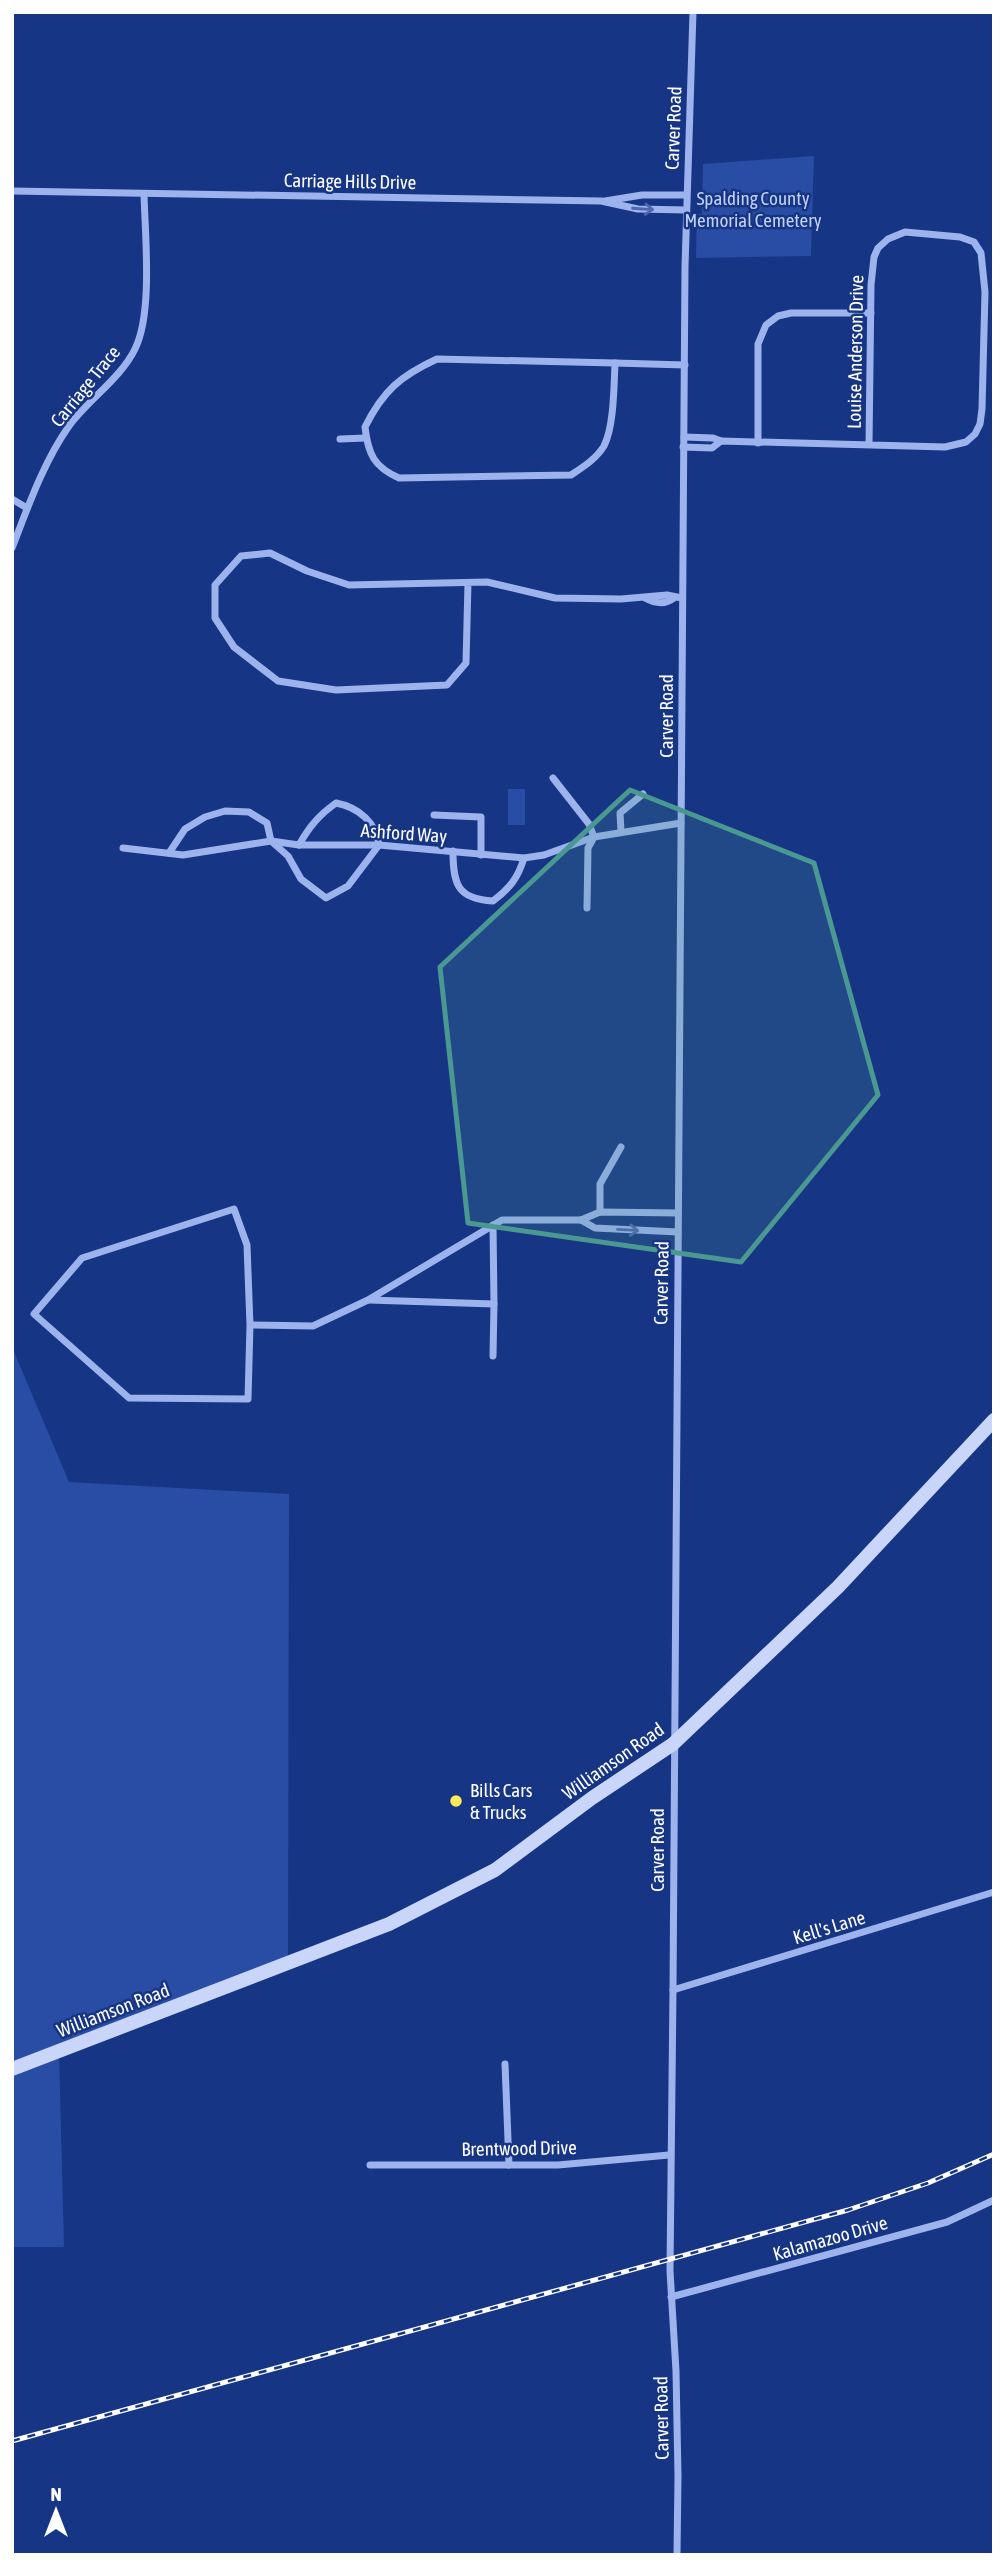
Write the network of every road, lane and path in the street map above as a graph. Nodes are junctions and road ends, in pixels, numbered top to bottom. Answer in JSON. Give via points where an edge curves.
{"nodes":[{"id":1,"x":693,"y":12,"type":"edge"},
{"id":2,"x":12,"y":191,"type":"edge"},
{"id":3,"x":144,"y":194,"type":"junction"},
{"id":4,"x":686,"y":195,"type":"junction"},
{"id":5,"x":601,"y":201,"type":"junction"},
{"id":6,"x":686,"y":210,"type":"junction"},
{"id":7,"x":871,"y":313,"type":"junction"},
{"id":8,"x":615,"y":363,"type":"junction"},
{"id":9,"x":685,"y":365,"type":"junction"},
{"id":10,"x":684,"y":437,"type":"junction"},
{"id":11,"x":366,"y":438,"type":"junction"},
{"id":12,"x":340,"y":439,"type":"dead end"},
{"id":13,"x":721,"y":441,"type":"junction"},
{"id":14,"x":758,"y":443,"type":"junction"},
{"id":15,"x":869,"y":445,"type":"junction"},
{"id":16,"x":684,"y":447,"type":"junction"},
{"id":17,"x":12,"y":499,"type":"edge"},
{"id":18,"x":27,"y":508,"type":"junction"},
{"id":19,"x":12,"y":548,"type":"edge"},
{"id":20,"x":468,"y":583,"type":"junction"},
{"id":21,"x":678,"y":598,"type":"junction"},
{"id":22,"x":553,"y":778,"type":"dead end"},
{"id":23,"x":643,"y":793,"type":"dead end"},
{"id":24,"x":434,"y":815,"type":"dead end"},
{"id":25,"x":681,"y":824,"type":"junction"},
{"id":26,"x":621,"y":831,"type":"junction"},
{"id":27,"x":594,"y":837,"type":"junction"},
{"id":28,"x":271,"y":841,"type":"junction"},
{"id":29,"x":299,"y":845,"type":"junction"},
{"id":30,"x":379,"y":845,"type":"junction"},
{"id":31,"x":123,"y":848,"type":"dead end"},
{"id":32,"x":453,"y":851,"type":"junction"},
{"id":33,"x":169,"y":853,"type":"junction"},
{"id":34,"x":481,"y":855,"type":"junction"},
{"id":35,"x":524,"y":858,"type":"junction"},
{"id":36,"x":587,"y":908,"type":"dead end"},
{"id":37,"x":621,"y":1147,"type":"dead end"},
{"id":38,"x":600,"y":1212,"type":"junction"},
{"id":39,"x":678,"y":1213,"type":"junction"},
{"id":40,"x":580,"y":1220,"type":"junction"},
{"id":41,"x":494,"y":1225,"type":"junction"},
{"id":42,"x":678,"y":1232,"type":"junction"},
{"id":43,"x":368,"y":1300,"type":"junction"},
{"id":44,"x":494,"y":1304,"type":"junction"},
{"id":45,"x":250,"y":1325,"type":"junction"},
{"id":46,"x":494,"y":1356,"type":"dead end"},
{"id":47,"x":994,"y":1419,"type":"edge"},
{"id":48,"x":673,"y":1744,"type":"junction"},
{"id":49,"x":994,"y":1892,"type":"edge"},
{"id":50,"x":673,"y":1990,"type":"junction"},
{"id":51,"x":505,"y":2064,"type":"dead end"},
{"id":52,"x":12,"y":2069,"type":"edge"},
{"id":53,"x":669,"y":2155,"type":"junction"},
{"id":54,"x":370,"y":2165,"type":"dead end"},
{"id":55,"x":509,"y":2165,"type":"junction"},
{"id":56,"x":994,"y":2200,"type":"edge"},
{"id":57,"x":671,"y":2297,"type":"junction"},
{"id":58,"x":677,"y":2555,"type":"edge"}],
"edges":[{"from":1,"to":4,"type":"street","name":"Carver Road"},
{"from":2,"to":3,"type":"street","name":"Carriage Hills Drive"},
{"from":3,"to":5,"type":"street","name":"Carriage Hills Drive"},
{"from":3,"to":18,"type":"street","name":"Carriage Trace","via":[[145,296],[135,350],[70,425]]},
{"from":4,"to":5,"type":"street"},
{"from":4,"to":6,"type":"street","name":"Carver Road"},
{"from":5,"to":6,"type":"street","name":"Carriage Hills Drive","one_way":true,"via":[[638,209]]},
{"from":6,"to":9,"type":"street","name":"Carver Road"},
{"from":7,"to":14,"type":"street","via":[[791,313],[766,325],[758,344]]},
{"from":7,"to":15,"type":"street","name":"Louise Anderson Drive"},
{"from":7,"to":15,"type":"street","name":"Louise Anderson Drive","via":[[874,257],[888,239],[905,232],[960,237],[974,242],[981,253],[985,292],[982,409],[975,434],[966,442],[945,447]]},
{"from":8,"to":9,"type":"street"},
{"from":8,"to":11,"type":"street","via":[[437,359],[393,385],[376,405],[365,427]]},
{"from":8,"to":11,"type":"street","via":[[613,406],[604,445],[571,475],[399,478],[375,464]]},
{"from":9,"to":10,"type":"street","name":"Carver Road"},
{"from":10,"to":13,"type":"street"},
{"from":10,"to":16,"type":"street","name":"Carver Road"},
{"from":11,"to":12,"type":"street"},
{"from":13,"to":14,"type":"street","name":"Louise Anderson Drive"},
{"from":13,"to":16,"type":"street","name":"Louise Anderson Drive","via":[[712,449]]},
{"from":14,"to":15,"type":"street","name":"Louise Anderson Drive"},
{"from":16,"to":21,"type":"street","name":"Carver Road"},
{"from":17,"to":18,"type":"street"},
{"from":18,"to":19,"type":"street","name":"Carriage Trace"},
{"from":20,"to":20,"type":"street","via":[[349,585],[270,553],[241,556],[215,585],[215,618],[234,648],[278,681],[336,690],[447,685],[466,663]]},
{"from":20,"to":21,"type":"street","via":[[487,582],[555,598],[667,594]]},
{"from":21,"to":25,"type":"street","name":"Carver Road"},
{"from":22,"to":27,"type":"street"},
{"from":23,"to":26,"type":"street","via":[[620,813]]},
{"from":24,"to":34,"type":"street","via":[[481,817]]},
{"from":25,"to":26,"type":"street","name":"Ashford Way"},
{"from":25,"to":39,"type":"street","name":"Carver Road"},
{"from":26,"to":27,"type":"street","name":"Ashford Way"},
{"from":27,"to":35,"type":"street","name":"Ashford Way"},
{"from":27,"to":36,"type":"street","via":[[588,848]]},
{"from":28,"to":29,"type":"street","name":"Ashford Way"},
{"from":28,"to":30,"type":"street","via":[[288,856],[301,879],[326,898],[348,886]]},
{"from":28,"to":33,"type":"street","name":"Ashford Way","via":[[183,855]]},
{"from":28,"to":33,"type":"street","via":[[267,823],[249,812],[225,811],[185,829]]},
{"from":29,"to":30,"type":"street","name":"Ashford Way"},
{"from":29,"to":30,"type":"street","via":[[310,825],[336,803],[351,806],[369,822],[378,831]]},
{"from":30,"to":32,"type":"street","name":"Ashford Way"},
{"from":31,"to":33,"type":"street","name":"Ashford Way"},
{"from":32,"to":34,"type":"street","name":"Ashford Way"},
{"from":32,"to":35,"type":"street","via":[[458,887],[474,900],[493,901],[507,890],[518,877]]},
{"from":34,"to":35,"type":"street","name":"Ashford Way"},
{"from":37,"to":38,"type":"street","via":[[600,1184]]},
{"from":38,"to":39,"type":"street"},
{"from":38,"to":40,"type":"street"},
{"from":39,"to":42,"type":"street","name":"Carver Road"},
{"from":40,"to":41,"type":"street","via":[[502,1220]]},
{"from":40,"to":42,"type":"street","one_way":true,"via":[[595,1228]]},
{"from":41,"to":43,"type":"street"},
{"from":41,"to":44,"type":"street"},
{"from":42,"to":48,"type":"street","name":"Carver Road"},
{"from":43,"to":44,"type":"street"},
{"from":43,"to":45,"type":"street","via":[[313,1326]]},
{"from":44,"to":46,"type":"street"},
{"from":45,"to":45,"type":"street","via":[[248,1399],[129,1398],[34,1314],[82,1258],[234,1209],[247,1245]]},
{"from":47,"to":48,"type":"main road","name":"Williamson Road","via":[[838,1587]]},
{"from":48,"to":50,"type":"street","name":"Carver Road"},
{"from":48,"to":52,"type":"main road","name":"Williamson Road","via":[[495,1870],[389,1924]]},
{"from":49,"to":50,"type":"street","name":"Kell's Lane"},
{"from":50,"to":53,"type":"street","name":"Carver Road"},
{"from":51,"to":55,"type":"street"},
{"from":53,"to":55,"type":"street","name":"Brentwood Drive"},
{"from":53,"to":57,"type":"street","name":"Carver Road"},
{"from":54,"to":55,"type":"street","name":"Brentwood Drive"},
{"from":56,"to":57,"type":"street","name":"Kalamazoo Drive","via":[[947,2222]]},
{"from":57,"to":58,"type":"street","name":"Carver Road"}]}
